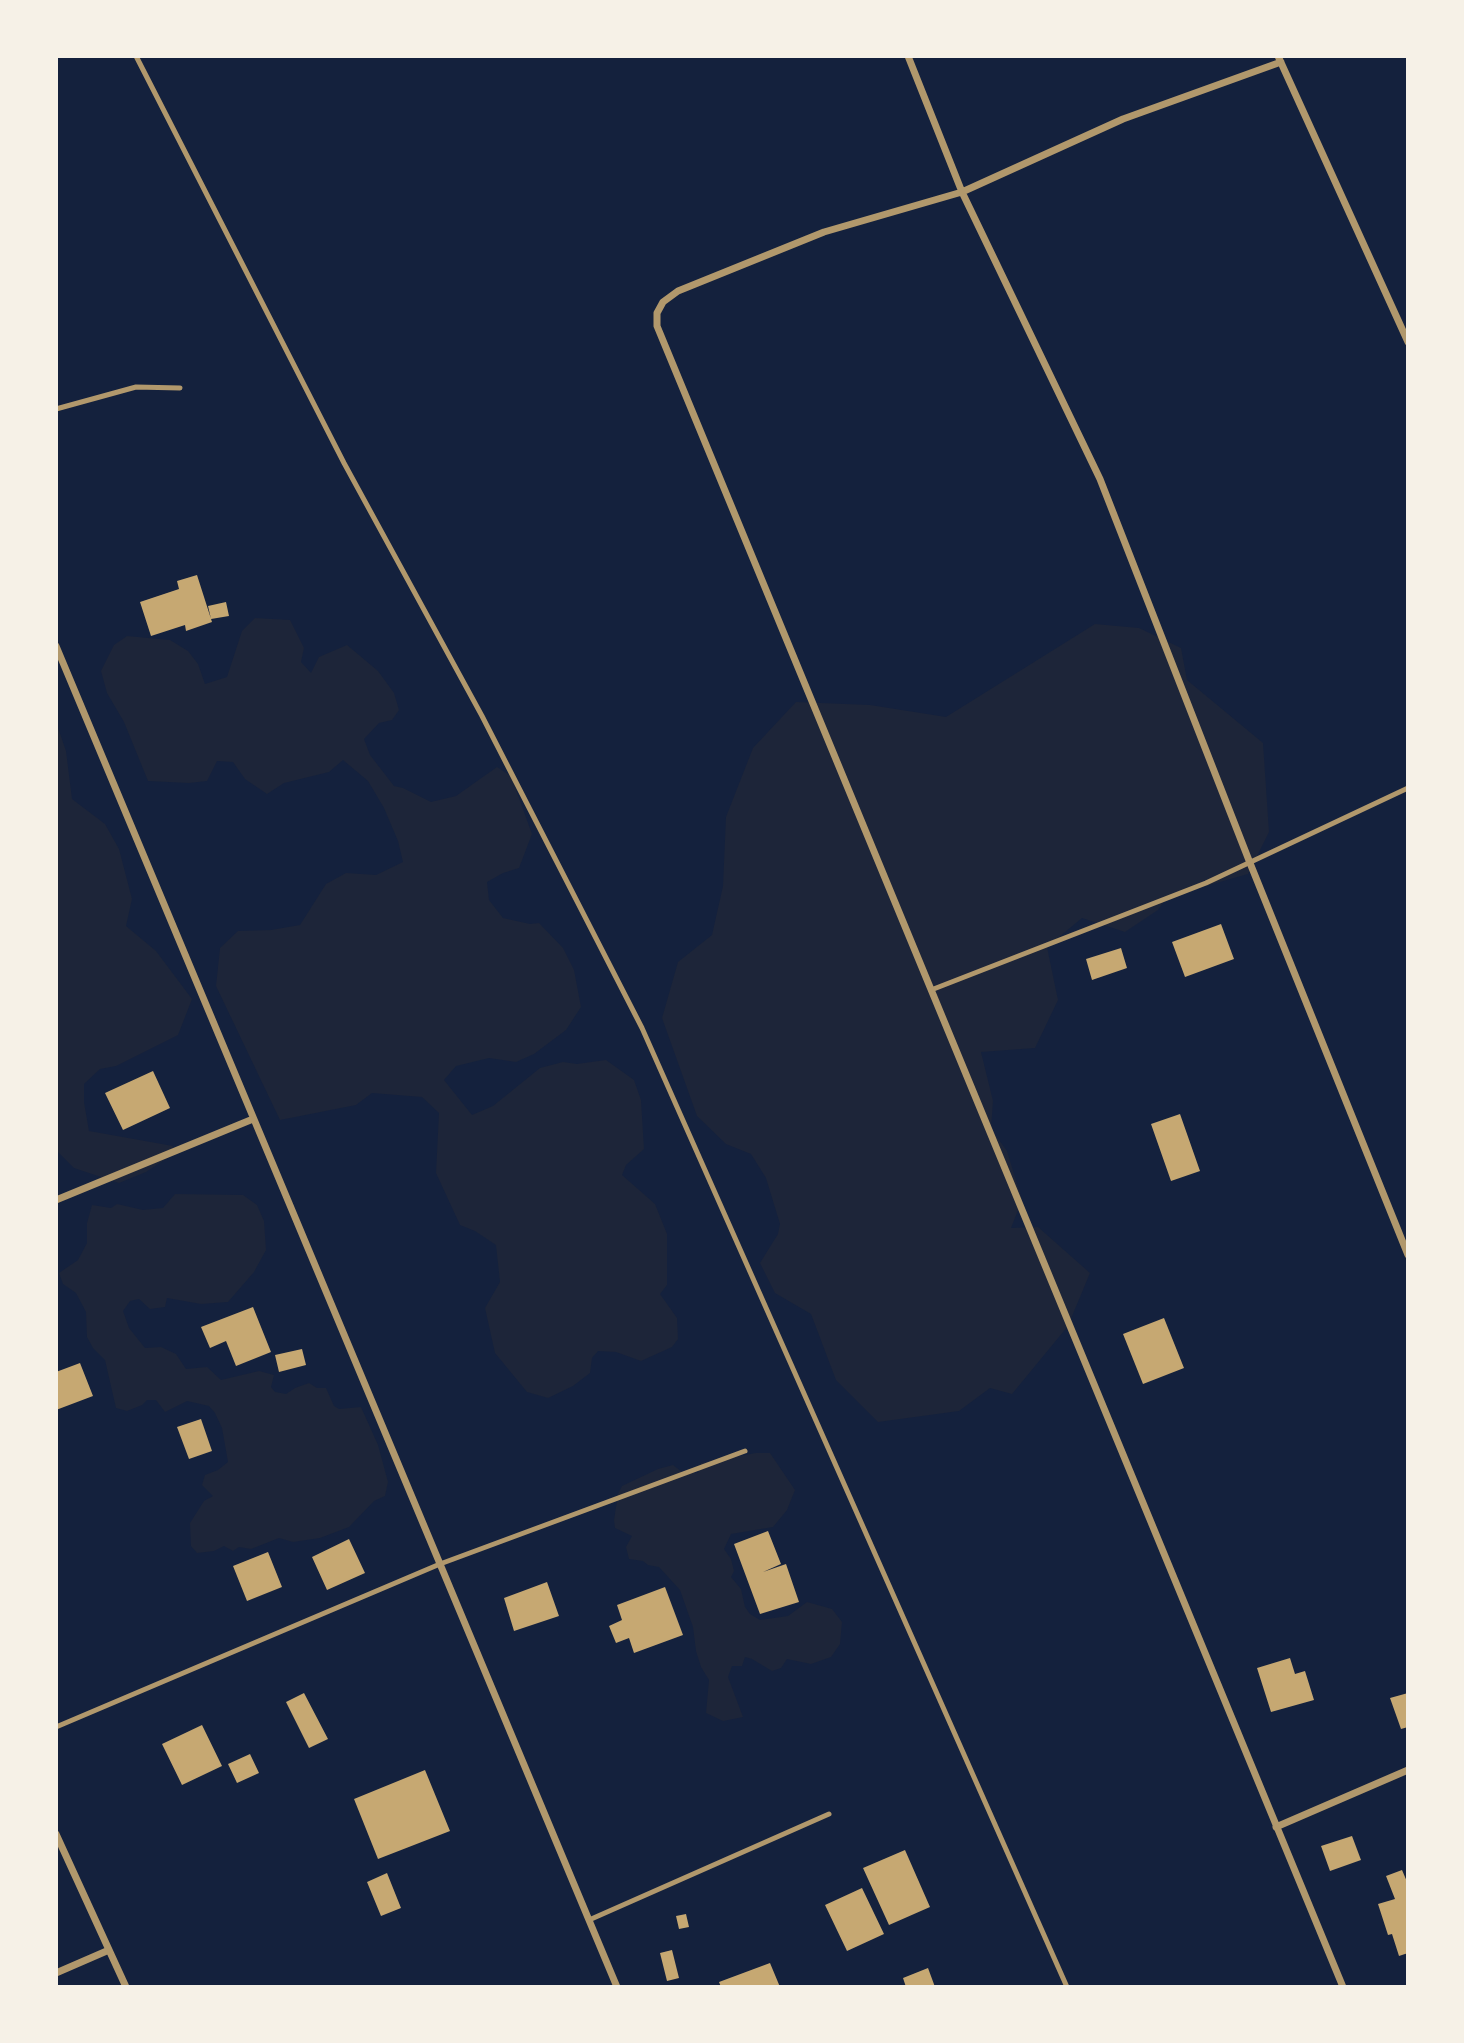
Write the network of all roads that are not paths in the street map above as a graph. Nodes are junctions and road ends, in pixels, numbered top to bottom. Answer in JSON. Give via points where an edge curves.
{"nodes":[{"id":1,"x":136,"y":56,"type":"edge"},
{"id":2,"x":908,"y":56,"type":"edge"},
{"id":3,"x":1280,"y":59,"type":"edge"},
{"id":4,"x":962,"y":192,"type":"junction"},
{"id":5,"x":1408,"y":342,"type":"edge"},
{"id":6,"x":180,"y":388,"type":"dead end"},
{"id":7,"x":56,"y":410,"type":"edge"},
{"id":8,"x":56,"y":646,"type":"edge"},
{"id":9,"x":1408,"y":788,"type":"edge"},
{"id":10,"x":1250,"y":863,"type":"junction"},
{"id":11,"x":931,"y":990,"type":"junction"},
{"id":12,"x":253,"y":1119,"type":"junction"},
{"id":13,"x":56,"y":1200,"type":"edge"},
{"id":14,"x":1408,"y":1255,"type":"edge"},
{"id":15,"x":745,"y":1451,"type":"dead end"},
{"id":16,"x":440,"y":1564,"type":"junction"},
{"id":17,"x":56,"y":1727,"type":"edge"},
{"id":18,"x":1408,"y":1770,"type":"edge"},
{"id":19,"x":829,"y":1814,"type":"dead end"},
{"id":20,"x":1276,"y":1827,"type":"junction"},
{"id":21,"x":56,"y":1834,"type":"edge"},
{"id":22,"x":589,"y":1920,"type":"junction"},
{"id":23,"x":109,"y":1950,"type":"junction"},
{"id":24,"x":56,"y":1973,"type":"edge"},
{"id":25,"x":125,"y":1987,"type":"edge"},
{"id":26,"x":617,"y":1987,"type":"edge"},
{"id":27,"x":1067,"y":1987,"type":"edge"},
{"id":28,"x":1343,"y":1987,"type":"edge"}],
"edges":[{"from":1,"to":27,"type":"lane","via":[[642,1028]]},
{"from":2,"to":4,"type":"street"},
{"from":3,"to":4,"type":"street","via":[[1123,119]]},
{"from":3,"to":5,"type":"street"},
{"from":4,"to":10,"type":"street","via":[[1100,479]]},
{"from":4,"to":11,"type":"street","via":[[824,232],[678,291],[657,313],[657,326]]},
{"from":6,"to":7,"type":"lane","via":[[136,387]]},
{"from":8,"to":12,"type":"street"},
{"from":9,"to":10,"type":"lane"},
{"from":10,"to":11,"type":"lane"},
{"from":10,"to":14,"type":"street"},
{"from":11,"to":20,"type":"street"},
{"from":12,"to":13,"type":"street"},
{"from":12,"to":16,"type":"street"},
{"from":15,"to":16,"type":"lane"},
{"from":16,"to":17,"type":"lane"},
{"from":16,"to":22,"type":"street"},
{"from":18,"to":20,"type":"street"},
{"from":19,"to":22,"type":"lane"},
{"from":20,"to":28,"type":"street"},
{"from":21,"to":23,"type":"street"},
{"from":22,"to":26,"type":"street"},
{"from":23,"to":24,"type":"street"},
{"from":23,"to":25,"type":"street"}]}
